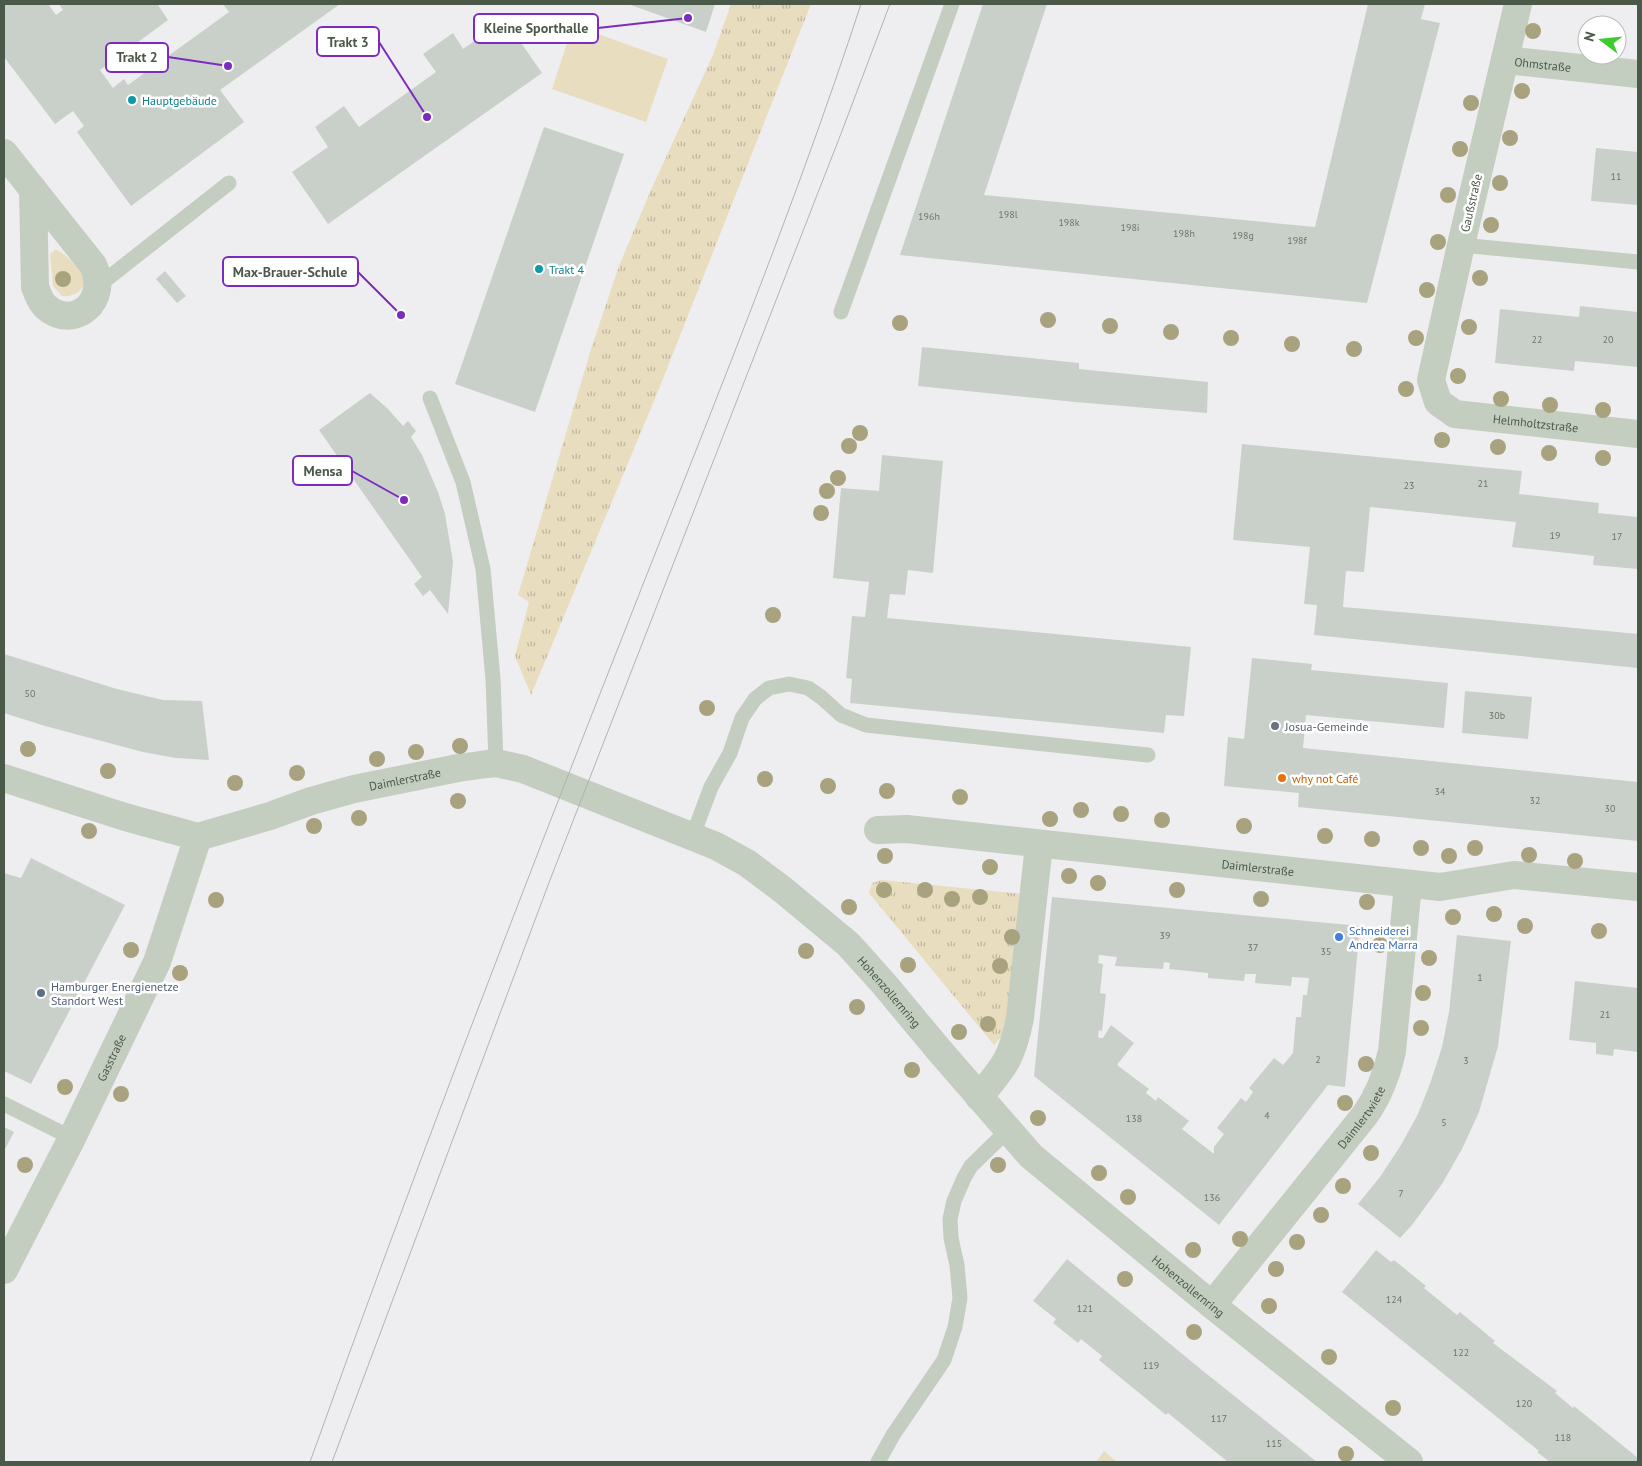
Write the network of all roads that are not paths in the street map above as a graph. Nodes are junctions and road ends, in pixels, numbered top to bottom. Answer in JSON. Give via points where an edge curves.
{"nodes":[{"id":1,"x":952,"y":4,"type":"edge"},
{"id":2,"x":1518,"y":4,"type":"edge"},
{"id":3,"x":1505,"y":60,"type":"junction"},
{"id":4,"x":1638,"y":74,"type":"edge"},
{"id":5,"x":4,"y":153,"type":"edge"},
{"id":6,"x":229,"y":183,"type":"dead end"},
{"id":7,"x":33,"y":189,"type":"junction"},
{"id":8,"x":1461,"y":245,"type":"junction"},
{"id":9,"x":1638,"y":262,"type":"edge"},
{"id":10,"x":98,"y":286,"type":"junction"},
{"id":11,"x":841,"y":312,"type":"dead end"},
{"id":12,"x":430,"y":398,"type":"dead end"},
{"id":13,"x":1438,"y":402,"type":"joint"},
{"id":14,"x":1638,"y":434,"type":"edge"},
{"id":15,"x":1148,"y":755,"type":"dead end"},
{"id":16,"x":496,"y":763,"type":"junction"},
{"id":17,"x":4,"y":778,"type":"edge"},
{"id":18,"x":878,"y":830,"type":"dead end"},
{"id":19,"x":693,"y":835,"type":"junction"},
{"id":20,"x":198,"y":837,"type":"junction"},
{"id":21,"x":1039,"y":845,"type":"junction"},
{"id":22,"x":1408,"y":884,"type":"junction"},
{"id":23,"x":1638,"y":887,"type":"edge"},
{"id":24,"x":790,"y":896,"type":"joint"},
{"id":25,"x":979,"y":1096,"type":"junction"},
{"id":26,"x":4,"y":1104,"type":"edge"},
{"id":27,"x":1008,"y":1130,"type":"junction"},
{"id":28,"x":72,"y":1138,"type":"junction"},
{"id":29,"x":4,"y":1270,"type":"edge"},
{"id":30,"x":1212,"y":1305,"type":"junction"},
{"id":31,"x":878,"y":1462,"type":"edge"},
{"id":32,"x":1409,"y":1462,"type":"edge"}],
"edges":[{"from":1,"to":11,"type":"lane"},
{"from":2,"to":3,"type":"street","name":"Gaußstraße"},
{"from":3,"to":4,"type":"street","name":"Ohmstraße"},
{"from":3,"to":8,"type":"street","name":"Gaußstraße"},
{"from":5,"to":7,"type":"street"},
{"from":6,"to":10,"type":"lane"},
{"from":7,"to":10,"type":"street","via":[[92,265]]},
{"from":7,"to":10,"type":"street","via":[[35,287],[39,298],[58,314],[69,315],[88,307]]},
{"from":8,"to":9,"type":"lane"},
{"from":8,"to":13,"type":"street","name":"Gaußstraße","via":[[1431,380]]},
{"from":12,"to":16,"type":"lane","via":[[463,482],[483,569],[493,679]]},
{"from":13,"to":14,"type":"street","name":"Helmholtzstraße","via":[[1455,414]]},
{"from":15,"to":19,"type":"lane","via":[[866,726],[841,716],[808,688],[779,685],[769,688],[756,699],[742,718]]},
{"from":16,"to":19,"type":"street","name":"Daimlerstraße","via":[[523,769]]},
{"from":16,"to":20,"type":"street","name":"Daimlerstraße","via":[[354,790]]},
{"from":17,"to":20,"type":"street"},
{"from":18,"to":21,"type":"street","name":"Daimlerstraße","via":[[907,829]]},
{"from":19,"to":24,"type":"street","name":"Daimlerstraße","via":[[747,863]]},
{"from":20,"to":28,"type":"street","name":"Gasstraße","via":[[157,962]]},
{"from":21,"to":22,"type":"street","name":"Daimlerstraße"},
{"from":21,"to":25,"type":"street","via":[[1015,1043],[1004,1067]]},
{"from":22,"to":23,"type":"street","name":"Daimlerstraße","via":[[1440,888],[1514,875]]},
{"from":22,"to":30,"type":"street","name":"Daimlertwiete","via":[[1392,1051],[1378,1094],[1365,1115]]},
{"from":24,"to":25,"type":"street","name":"Hohenzollernring","via":[[848,944]]},
{"from":25,"to":27,"type":"street","name":"Hohenzollernring"},
{"from":26,"to":28,"type":"lane"},
{"from":27,"to":30,"type":"street","name":"Hohenzollernring","via":[[1031,1156]]},
{"from":27,"to":31,"type":"lane","via":[[971,1166],[954,1201],[950,1219],[951,1238],[960,1298],[955,1327],[944,1360]]},
{"from":28,"to":29,"type":"street","name":"Gasstraße"},
{"from":30,"to":32,"type":"street","name":"Hohenzollernring"}]}
